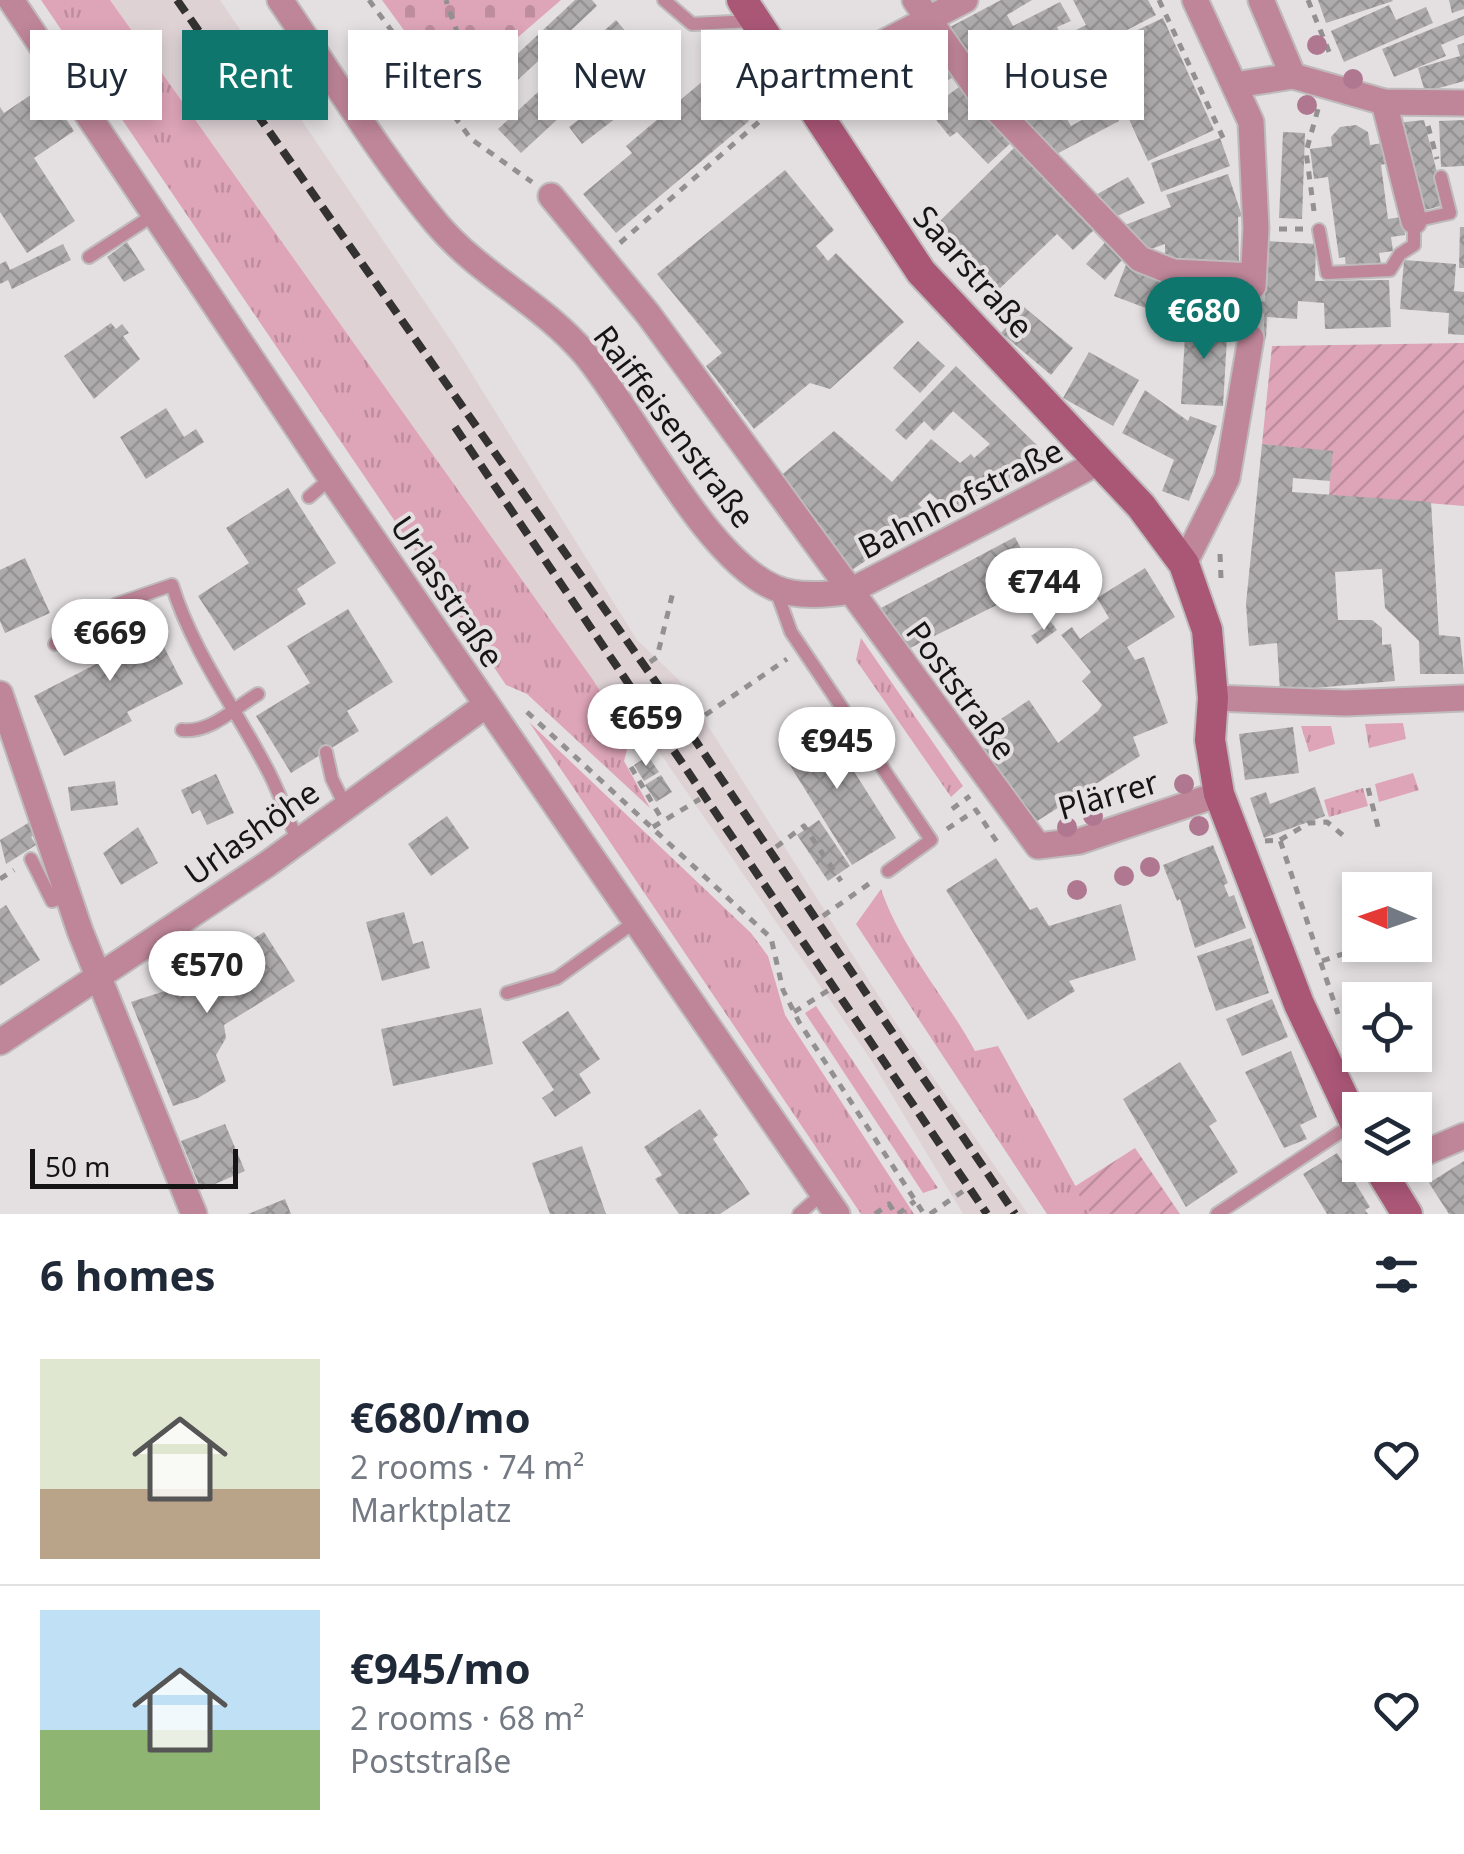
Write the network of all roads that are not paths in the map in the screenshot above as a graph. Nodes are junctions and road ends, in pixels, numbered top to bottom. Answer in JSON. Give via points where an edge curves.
{"nodes":[{"id":1,"x":11,"y":0,"type":"edge"},
{"id":2,"x":280,"y":0,"type":"edge"},
{"id":3,"x":664,"y":0,"type":"edge"},
{"id":4,"x":965,"y":0,"type":"edge"},
{"id":5,"x":1195,"y":0,"type":"edge"},
{"id":6,"x":1261,"y":0,"type":"edge"},
{"id":7,"x":748,"y":10,"type":"edge"},
{"id":8,"x":921,"y":10,"type":"edge"},
{"id":9,"x":889,"y":30,"type":"edge"},
{"id":10,"x":1293,"y":76,"type":"junction"},
{"id":11,"x":1235,"y":84,"type":"junction"},
{"id":12,"x":1384,"y":102,"type":"junction"},
{"id":13,"x":1464,"y":103,"type":"edge"},
{"id":14,"x":821,"y":120,"type":"edge"},
{"id":15,"x":1442,"y":176,"type":"road end"},
{"id":16,"x":551,"y":196,"type":"road end"},
{"id":17,"x":155,"y":214,"type":"junction"},
{"id":18,"x":1414,"y":221,"type":"junction"},
{"id":19,"x":1319,"y":230,"type":"road end"},
{"id":20,"x":89,"y":257,"type":"dead end"},
{"id":21,"x":1251,"y":338,"type":"tunnel mouth"},
{"id":22,"x":1099,"y":462,"type":"junction"},
{"id":23,"x":331,"y":478,"type":"junction"},
{"id":24,"x":309,"y":496,"type":"dead end"},
{"id":25,"x":1184,"y":564,"type":"junction"},
{"id":26,"x":776,"y":588,"type":"junction"},
{"id":27,"x":850,"y":591,"type":"junction"},
{"id":28,"x":55,"y":644,"type":"dead end"},
{"id":29,"x":0,"y":694,"type":"edge"},
{"id":30,"x":258,"y":694,"type":"dead end"},
{"id":31,"x":1213,"y":698,"type":"junction"},
{"id":32,"x":1464,"y":698,"type":"edge"},
{"id":33,"x":486,"y":704,"type":"junction"},
{"id":34,"x":232,"y":708,"type":"junction"},
{"id":35,"x":182,"y":730,"type":"dead end"},
{"id":36,"x":326,"y":752,"type":"dead end"},
{"id":37,"x":1219,"y":794,"type":"junction"},
{"id":38,"x":345,"y":806,"type":"junction"},
{"id":39,"x":1021,"y":826,"type":"joint"},
{"id":40,"x":297,"y":840,"type":"junction"},
{"id":41,"x":31,"y":859,"type":"dead end"},
{"id":42,"x":888,"y":871,"type":"road end"},
{"id":43,"x":70,"y":896,"type":"junction"},
{"id":44,"x":636,"y":921,"type":"junction"},
{"id":45,"x":98,"y":973,"type":"junction"},
{"id":46,"x":507,"y":994,"type":"dead end"},
{"id":47,"x":0,"y":1042,"type":"edge"},
{"id":48,"x":1342,"y":1096,"type":"edge"},
{"id":49,"x":1464,"y":1136,"type":"edge"},
{"id":50,"x":1342,"y":1137,"type":"edge"},
{"id":51,"x":1432,"y":1149,"type":"edge"},
{"id":52,"x":1391,"y":1182,"type":"edge"},
{"id":53,"x":830,"y":1204,"type":"edge"},
{"id":54,"x":194,"y":1214,"type":"edge"},
{"id":55,"x":798,"y":1214,"type":"edge"},
{"id":56,"x":1217,"y":1214,"type":"edge"},
{"id":57,"x":1407,"y":1214,"type":"edge"}],
"edges":[{"from":1,"to":17,"type":"street","name":"Urlasstraße"},
{"from":2,"to":26,"type":"street","name":"Raiffeisenstraße","via":[[437,224],[584,354],[728,552]]},
{"from":3,"to":7,"type":"lane","via":[[692,24]]},
{"from":4,"to":8,"type":"street"},
{"from":5,"to":11,"type":"street"},
{"from":6,"to":10,"type":"street"},
{"from":8,"to":9,"type":"street"},
{"from":8,"to":11,"type":"street","via":[[978,90],[1140,260],[1173,272],[1253,281],[1251,122]]},
{"from":10,"to":11,"type":"street"},
{"from":10,"to":12,"type":"street","via":[[1331,78]]},
{"from":12,"to":13,"type":"street"},
{"from":12,"to":18,"type":"street"},
{"from":14,"to":22,"type":"street","name":"Saarstraße","via":[[921,272]]},
{"from":15,"to":18,"type":"lane","via":[[1450,212]]},
{"from":16,"to":27,"type":"street","name":"Raiffeisenstraße"},
{"from":17,"to":20,"type":"lane"},
{"from":17,"to":23,"type":"street","name":"Urlasstraße"},
{"from":18,"to":19,"type":"lane","via":[[1414,245],[1390,270],[1327,272]]},
{"from":21,"to":25,"type":"street","via":[[1227,478]]},
{"from":22,"to":25,"type":"street","name":"Saarstraße"},
{"from":22,"to":27,"type":"street","name":"Bahnhofstraße"},
{"from":23,"to":24,"type":"lane"},
{"from":23,"to":33,"type":"street","name":"Urlasstraße"},
{"from":25,"to":31,"type":"street","name":"Saarstraße","via":[[1207,630]]},
{"from":26,"to":27,"type":"street","name":"Raiffeisenstraße","via":[[822,596]]},
{"from":26,"to":42,"type":"lane","via":[[791,632],[931,840]]},
{"from":27,"to":39,"type":"street","name":"Poststraße"},
{"from":28,"to":34,"type":"lane","via":[[117,604],[172,586]]},
{"from":29,"to":43,"type":"street"},
{"from":30,"to":34,"type":"lane"},
{"from":31,"to":32,"type":"street"},
{"from":31,"to":37,"type":"street","name":"Saarstraße","via":[[1210,740]]},
{"from":33,"to":38,"type":"street","name":"Urlashöhe"},
{"from":33,"to":44,"type":"street","name":"Urlasstraße"},
{"from":34,"to":35,"type":"lane","via":[[213,724]]},
{"from":34,"to":40,"type":"lane","via":[[269,771]]},
{"from":36,"to":38,"type":"lane"},
{"from":37,"to":39,"type":"street","name":"Plärrer","via":[[1080,841],[1038,846]]},
{"from":37,"to":48,"type":"street","name":"Saarstraße","via":[[1299,1004]]},
{"from":38,"to":40,"type":"street","name":"Urlashöhe"},
{"from":40,"to":45,"type":"street","name":"Urlashöhe"},
{"from":41,"to":43,"type":"lane","via":[[52,901]]},
{"from":43,"to":45,"type":"street"},
{"from":44,"to":46,"type":"lane","via":[[557,978]]},
{"from":44,"to":53,"type":"street","name":"Urlasstraße"},
{"from":45,"to":47,"type":"street","name":"Urlashöhe"},
{"from":45,"to":54,"type":"street"},
{"from":49,"to":51,"type":"street"},
{"from":50,"to":56,"type":"lane"},
{"from":52,"to":57,"type":"street"},
{"from":53,"to":55,"type":"lane"}]}
